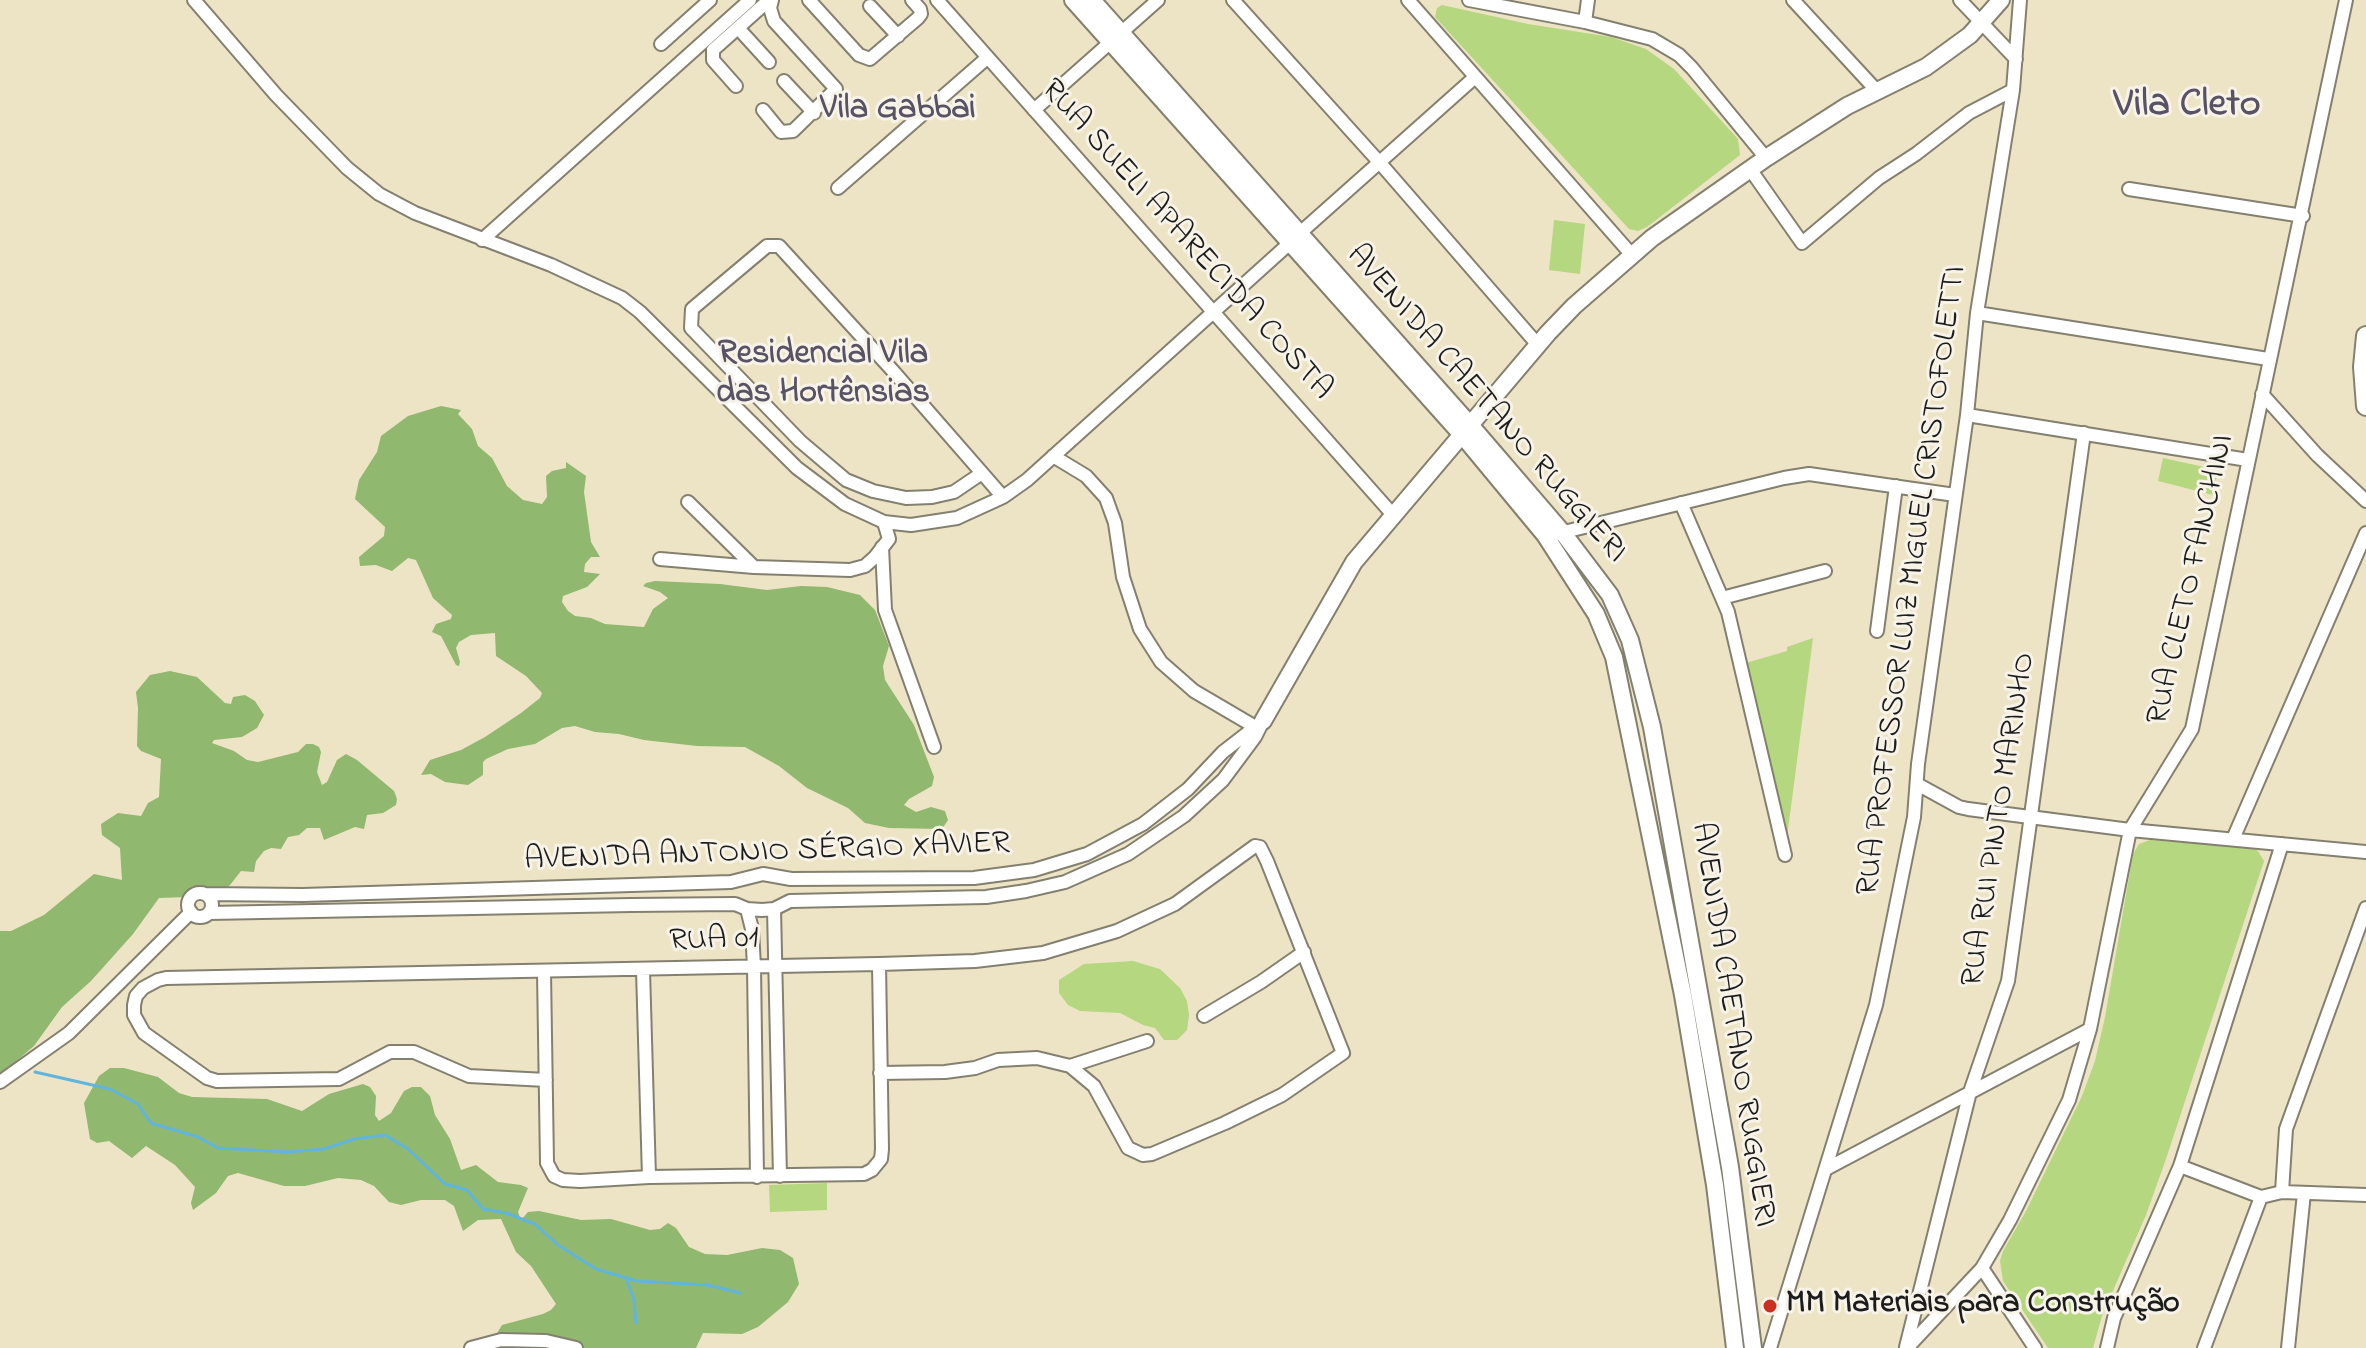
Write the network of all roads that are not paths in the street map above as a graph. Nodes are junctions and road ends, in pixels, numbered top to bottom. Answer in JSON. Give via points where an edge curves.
{"nodes":[{"id":1,"x":194,"y":0,"type":"edge"},
{"id":2,"x":710,"y":0,"type":"edge"},
{"id":3,"x":750,"y":0,"type":"edge"},
{"id":4,"x":770,"y":0,"type":"edge"},
{"id":5,"x":809,"y":0,"type":"edge"},
{"id":6,"x":912,"y":0,"type":"edge"},
{"id":7,"x":937,"y":0,"type":"edge"},
{"id":8,"x":1073,"y":0,"type":"edge"},
{"id":9,"x":1092,"y":0,"type":"edge"},
{"id":10,"x":1158,"y":0,"type":"edge"},
{"id":11,"x":1233,"y":0,"type":"edge"},
{"id":12,"x":1408,"y":0,"type":"edge"},
{"id":13,"x":1469,"y":0,"type":"edge"},
{"id":14,"x":1588,"y":0,"type":"edge"},
{"id":15,"x":1793,"y":0,"type":"edge"},
{"id":16,"x":2001,"y":0,"type":"edge"},
{"id":17,"x":2020,"y":0,"type":"edge"},
{"id":18,"x":2346,"y":0,"type":"edge"},
{"id":19,"x":1963,"y":3,"type":"edge"},
{"id":20,"x":870,"y":6,"type":"dead end"},
{"id":21,"x":1585,"y":22,"type":"junction"},
{"id":22,"x":1982,"y":24,"type":"junction"},
{"id":23,"x":738,"y":28,"type":"junction"},
{"id":24,"x":898,"y":36,"type":"junction"},
{"id":25,"x":1116,"y":37,"type":"junction"},
{"id":26,"x":661,"y":44,"type":"dead end"},
{"id":27,"x":987,"y":58,"type":"junction"},
{"id":28,"x":2016,"y":59,"type":"junction"},
{"id":29,"x":769,"y":62,"type":"dead end"},
{"id":30,"x":1474,"y":78,"type":"junction"},
{"id":31,"x":784,"y":81,"type":"dead end"},
{"id":32,"x":736,"y":86,"type":"dead end"},
{"id":33,"x":2013,"y":90,"type":"junction"},
{"id":34,"x":1877,"y":91,"type":"junction"},
{"id":35,"x":763,"y":110,"type":"dead end"},
{"id":36,"x":1034,"y":110,"type":"junction"},
{"id":37,"x":814,"y":113,"type":"junction"},
{"id":38,"x":1766,"y":158,"type":"junction"},
{"id":39,"x":1380,"y":163,"type":"junction"},
{"id":40,"x":1750,"y":169,"type":"junction"},
{"id":41,"x":838,"y":188,"type":"dead end"},
{"id":42,"x":2129,"y":189,"type":"dead end"},
{"id":43,"x":2303,"y":216,"type":"junction"},
{"id":44,"x":1295,"y":238,"type":"junction"},
{"id":45,"x":482,"y":240,"type":"junction"},
{"id":46,"x":1631,"y":254,"type":"junction"},
{"id":47,"x":1213,"y":312,"type":"junction"},
{"id":48,"x":1977,"y":313,"type":"junction"},
{"id":49,"x":2366,"y":336,"type":"edge"},
{"id":50,"x":1538,"y":345,"type":"junction"},
{"id":51,"x":2268,"y":359,"type":"junction"},
{"id":52,"x":2262,"y":394,"type":"junction"},
{"id":53,"x":2366,"y":406,"type":"edge"},
{"id":54,"x":1967,"y":415,"type":"junction"},
{"id":55,"x":1467,"y":431,"type":"junction"},
{"id":56,"x":2084,"y":433,"type":"junction"},
{"id":57,"x":1053,"y":456,"type":"junction"},
{"id":58,"x":2248,"y":460,"type":"junction"},
{"id":59,"x":982,"y":473,"type":"junction"},
{"id":60,"x":1896,"y":486,"type":"junction"},
{"id":61,"x":1955,"y":495,"type":"junction"},
{"id":62,"x":1003,"y":497,"type":"junction"},
{"id":63,"x":2362,"y":498,"type":"edge"},
{"id":64,"x":688,"y":502,"type":"dead end"},
{"id":65,"x":1681,"y":503,"type":"junction"},
{"id":66,"x":2366,"y":513,"type":"edge"},
{"id":67,"x":1394,"y":516,"type":"junction"},
{"id":68,"x":884,"y":522,"type":"junction"},
{"id":69,"x":2366,"y":525,"type":"edge"},
{"id":70,"x":1563,"y":533,"type":"junction"},
{"id":71,"x":1545,"y":535,"type":"junction"},
{"id":72,"x":2365,"y":535,"type":"edge"},
{"id":73,"x":882,"y":547,"type":"junction"},
{"id":74,"x":660,"y":559,"type":"dead end"},
{"id":75,"x":754,"y":567,"type":"junction"},
{"id":76,"x":1825,"y":571,"type":"dead end"},
{"id":77,"x":1722,"y":598,"type":"junction"},
{"id":78,"x":1877,"y":631,"type":"dead end"},
{"id":79,"x":1259,"y":726,"type":"junction"},
{"id":80,"x":934,"y":747,"type":"dead end"},
{"id":81,"x":1917,"y":784,"type":"junction"},
{"id":82,"x":2030,"y":818,"type":"junction"},
{"id":83,"x":2130,"y":830,"type":"junction"},
{"id":84,"x":2233,"y":839,"type":"junction"},
{"id":85,"x":2282,"y":844,"type":"junction"},
{"id":86,"x":2366,"y":852,"type":"edge"},
{"id":87,"x":1785,"y":855,"type":"dead end"},
{"id":88,"x":791,"y":879,"type":"junction"},
{"id":89,"x":731,"y":882,"type":"junction"},
{"id":90,"x":206,"y":894,"type":"junction"},
{"id":91,"x":790,"y":901,"type":"junction"},
{"id":92,"x":741,"y":906,"type":"junction"},
{"id":93,"x":2366,"y":908,"type":"edge"},
{"id":94,"x":774,"y":909,"type":"junction"},
{"id":95,"x":191,"y":912,"type":"junction"},
{"id":96,"x":209,"y":913,"type":"junction"},
{"id":97,"x":1304,"y":952,"type":"junction"},
{"id":98,"x":879,"y":964,"type":"junction"},
{"id":99,"x":754,"y":967,"type":"junction"},
{"id":100,"x":774,"y":967,"type":"junction"},
{"id":101,"x":643,"y":970,"type":"junction"},
{"id":102,"x":544,"y":972,"type":"junction"},
{"id":103,"x":1204,"y":1016,"type":"dead end"},
{"id":104,"x":2090,"y":1029,"type":"junction"},
{"id":105,"x":1147,"y":1041,"type":"dead end"},
{"id":106,"x":1070,"y":1066,"type":"junction"},
{"id":107,"x":880,"y":1073,"type":"junction"},
{"id":108,"x":546,"y":1080,"type":"junction"},
{"id":109,"x":0,"y":1082,"type":"edge"},
{"id":110,"x":1970,"y":1092,"type":"junction"},
{"id":111,"x":2180,"y":1166,"type":"junction"},
{"id":112,"x":1826,"y":1169,"type":"junction"},
{"id":113,"x":780,"y":1176,"type":"junction"},
{"id":114,"x":649,"y":1177,"type":"junction"},
{"id":115,"x":757,"y":1177,"type":"junction"},
{"id":116,"x":2282,"y":1192,"type":"junction"},
{"id":117,"x":2304,"y":1193,"type":"junction"},
{"id":118,"x":2366,"y":1195,"type":"edge"},
{"id":119,"x":2261,"y":1197,"type":"junction"},
{"id":120,"x":1982,"y":1268,"type":"junction"},
{"id":121,"x":1772,"y":1342,"type":"edge"},
{"id":122,"x":498,"y":1344,"type":"edge"},
{"id":123,"x":471,"y":1348,"type":"edge"},
{"id":124,"x":576,"y":1348,"type":"edge"},
{"id":125,"x":1735,"y":1348,"type":"edge"},
{"id":126,"x":1753,"y":1348,"type":"edge"},
{"id":127,"x":1763,"y":1348,"type":"edge"},
{"id":128,"x":1907,"y":1348,"type":"edge"},
{"id":129,"x":2035,"y":1348,"type":"edge"},
{"id":130,"x":2107,"y":1348,"type":"edge"},
{"id":131,"x":2204,"y":1348,"type":"edge"},
{"id":132,"x":2288,"y":1348,"type":"edge"}],
"edges":[{"from":1,"to":45,"type":"street","via":[[347,168],[379,194]]},
{"from":2,"to":26,"type":"street"},
{"from":3,"to":45,"type":"street"},
{"from":4,"to":23,"type":"street"},
{"from":4,"to":37,"type":"street","via":[[774,21],[836,89]]},
{"from":5,"to":24,"type":"street","via":[[865,59]]},
{"from":6,"to":24,"type":"street","via":[[921,14]]},
{"from":7,"to":27,"type":"street","name":"RUA SUELI APARECIDA COSTA"},
{"from":8,"to":25,"type":"main road","name":"AVENIDA CAETANO RUGGIERI"},
{"from":9,"to":25,"type":"main road","name":"AVENIDA CAETANO RUGGIERI"},
{"from":10,"to":25,"type":"street"},
{"from":11,"to":39,"type":"street"},
{"from":12,"to":30,"type":"street"},
{"from":13,"to":21,"type":"street"},
{"from":14,"to":21,"type":"street"},
{"from":15,"to":34,"type":"street"},
{"from":16,"to":22,"type":"main road"},
{"from":17,"to":28,"type":"street","name":"RUA PROFESSOR LUIZ MIGUEL CRISTOFOLETTI"},
{"from":18,"to":43,"type":"street","name":"RUA CLETO FANCHINI"},
{"from":19,"to":22,"type":"street"},
{"from":20,"to":24,"type":"street"},
{"from":21,"to":38,"type":"street","via":[[1652,39],[1679,55]]},
{"from":22,"to":28,"type":"street"},
{"from":22,"to":34,"type":"main road","via":[[1926,67]]},
{"from":23,"to":29,"type":"street"},
{"from":23,"to":32,"type":"street","via":[[712,55]]},
{"from":25,"to":36,"type":"street"},
{"from":25,"to":44,"type":"main road","name":"AVENIDA CAETANO RUGGIERI"},
{"from":27,"to":36,"type":"street","name":"RUA SUELI APARECIDA COSTA"},
{"from":27,"to":41,"type":"street"},
{"from":28,"to":33,"type":"street","name":"RUA PROFESSOR LUIZ MIGUEL CRISTOFOLETTI"},
{"from":30,"to":39,"type":"street"},
{"from":30,"to":46,"type":"street"},
{"from":31,"to":37,"type":"street"},
{"from":33,"to":40,"type":"street","via":[[1969,113],[1879,178],[1802,243]]},
{"from":33,"to":48,"type":"street","name":"RUA PROFESSOR LUIZ MIGUEL CRISTOFOLETTI"},
{"from":34,"to":38,"type":"main road"},
{"from":35,"to":37,"type":"street","via":[[781,132],[793,131]]},
{"from":36,"to":47,"type":"street","name":"RUA SUELI APARECIDA COSTA"},
{"from":38,"to":40,"type":"main road"},
{"from":39,"to":44,"type":"street"},
{"from":39,"to":50,"type":"street"},
{"from":40,"to":46,"type":"main road"},
{"from":42,"to":43,"type":"street"},
{"from":43,"to":51,"type":"street","name":"RUA CLETO FANCHINI"},
{"from":44,"to":47,"type":"street"},
{"from":44,"to":55,"type":"main road","name":"AVENIDA CAETANO RUGGIERI"},
{"from":45,"to":68,"type":"street","via":[[622,298],[797,468],[845,504]]},
{"from":46,"to":50,"type":"main road"},
{"from":47,"to":57,"type":"street"},
{"from":47,"to":67,"type":"street","name":"RUA SUELI APARECIDA COSTA"},
{"from":48,"to":51,"type":"street"},
{"from":48,"to":54,"type":"street","name":"RUA PROFESSOR LUIZ MIGUEL CRISTOFOLETTI"},
{"from":49,"to":53,"type":"main road"},
{"from":50,"to":55,"type":"main road"},
{"from":51,"to":52,"type":"street","name":"RUA CLETO FANCHINI"},
{"from":52,"to":58,"type":"street","name":"RUA CLETO FANCHINI"},
{"from":52,"to":63,"type":"street"},
{"from":54,"to":56,"type":"street"},
{"from":54,"to":61,"type":"street","name":"RUA PROFESSOR LUIZ MIGUEL CRISTOFOLETTI"},
{"from":55,"to":67,"type":"main road"},
{"from":55,"to":70,"type":"main road","name":"AVENIDA CAETANO RUGGIERI"},
{"from":55,"to":71,"type":"main road","name":"AVENIDA CAETANO RUGGIERI"},
{"from":56,"to":58,"type":"street"},
{"from":56,"to":82,"type":"street","name":"RUA RUI PINTO MARINHO"},
{"from":57,"to":62,"type":"street"},
{"from":57,"to":79,"type":"street","via":[[1086,476],[1106,498],[1140,629],[1161,662],[1194,691]]},
{"from":58,"to":83,"type":"street","name":"RUA CLETO FANCHINI","via":[[2192,729]]},
{"from":59,"to":59,"type":"street","via":[[785,250],[767,246],[698,302],[691,328],[800,441],[846,480],[895,496],[932,497],[954,492]]},
{"from":59,"to":62,"type":"street"},
{"from":60,"to":61,"type":"street"},
{"from":60,"to":65,"type":"street","via":[[1809,474]]},
{"from":60,"to":78,"type":"street"},
{"from":61,"to":81,"type":"street","name":"RUA PROFESSOR LUIZ MIGUEL CRISTOFOLETTI"},
{"from":62,"to":68,"type":"street","via":[[957,518],[911,525]]},
{"from":63,"to":66,"type":"street"},
{"from":64,"to":75,"type":"street"},
{"from":65,"to":70,"type":"street"},
{"from":65,"to":77,"type":"street"},
{"from":67,"to":79,"type":"main road","via":[[1354,562]]},
{"from":68,"to":73,"type":"street","via":[[889,539]]},
{"from":69,"to":72,"type":"street"},
{"from":70,"to":71,"type":"street"},
{"from":70,"to":126,"type":"main road","name":"AVENIDA CAETANO RUGGIERI","via":[[1610,595],[1630,640],[1652,727],[1730,1167]]},
{"from":71,"to":125,"type":"main road","name":"AVENIDA CAETANO RUGGIERI","via":[[1596,614],[1614,657],[1683,995]]},
{"from":72,"to":84,"type":"street"},
{"from":73,"to":75,"type":"street","via":[[865,566],[850,570]]},
{"from":73,"to":80,"type":"street","via":[[885,610]]},
{"from":74,"to":75,"type":"street"},
{"from":76,"to":77,"type":"street"},
{"from":77,"to":87,"type":"street"},
{"from":79,"to":88,"type":"street","name":"AVENIDA ANTONIO SÉRGIO XAVIER","via":[[1143,824],[1087,854],[1034,870],[974,878]]},
{"from":79,"to":91,"type":"street","name":"AVENIDA ANTONIO SÉRGIO XAVIER","via":[[1223,780],[1184,816],[1128,854],[1065,882],[986,897]]},
{"from":81,"to":82,"type":"street","via":[[1959,807]]},
{"from":81,"to":112,"type":"street","name":"RUA PROFESSOR LUIZ MIGUEL CRISTOFOLETTI","via":[[1876,1005]]},
{"from":82,"to":83,"type":"street"},
{"from":82,"to":110,"type":"street","name":"RUA RUI PINTO MARINHO","via":[[2008,981]]},
{"from":83,"to":84,"type":"street"},
{"from":83,"to":104,"type":"street","name":"RUA CLETO FANCHINI"},
{"from":84,"to":85,"type":"street"},
{"from":85,"to":86,"type":"street"},
{"from":85,"to":111,"type":"street"},
{"from":88,"to":89,"type":"street","name":"AVENIDA ANTONIO SÉRGIO XAVIER","via":[[763,874]]},
{"from":88,"to":91,"type":"street"},
{"from":89,"to":90,"type":"street","name":"AVENIDA ANTONIO SÉRGIO XAVIER"},
{"from":89,"to":92,"type":"street","via":[[731,897]]},
{"from":90,"to":95,"type":"street","via":[[192,896]]},
{"from":90,"to":96,"type":"street","via":[[212,904]]},
{"from":91,"to":94,"type":"street","name":"AVENIDA ANTONIO SÉRGIO XAVIER"},
{"from":92,"to":94,"type":"street","name":"AVENIDA ANTONIO SÉRGIO XAVIER"},
{"from":92,"to":96,"type":"street","name":"AVENIDA ANTONIO SÉRGIO XAVIER"},
{"from":92,"to":99,"type":"street","via":[[752,929]]},
{"from":93,"to":116,"type":"street","via":[[2286,1129]]},
{"from":94,"to":100,"type":"street"},
{"from":95,"to":96,"type":"street","via":[[197,917]]},
{"from":95,"to":109,"type":"street","via":[[69,1033]]},
{"from":97,"to":98,"type":"street","name":"RUA 01","via":[[1260,847],[1253,847],[1175,904],[1117,931],[1043,953]]},
{"from":97,"to":103,"type":"street"},
{"from":97,"to":106,"type":"street","via":[[1343,1054],[1239,1116],[1143,1155],[1128,1148],[1094,1086]]},
{"from":98,"to":100,"type":"street","name":"RUA 01"},
{"from":98,"to":107,"type":"street"},
{"from":99,"to":100,"type":"street","name":"RUA 01"},
{"from":99,"to":101,"type":"street","name":"RUA 01"},
{"from":99,"to":115,"type":"street"},
{"from":100,"to":113,"type":"street"},
{"from":101,"to":102,"type":"street","name":"RUA 01"},
{"from":101,"to":114,"type":"street"},
{"from":102,"to":108,"type":"street"},
{"from":102,"to":108,"type":"street","name":"RUA 01","via":[[166,978],[136,996],[134,1015],[144,1033],[217,1081],[339,1079],[390,1052],[414,1052],[469,1076]]},
{"from":104,"to":110,"type":"street"},
{"from":104,"to":120,"type":"street","name":"RUA CLETO FANCHINI","via":[[2069,1100]]},
{"from":105,"to":106,"type":"street"},
{"from":106,"to":107,"type":"street","via":[[1037,1058],[945,1072]]},
{"from":107,"to":113,"type":"street","via":[[882,1149],[877,1166],[864,1174]]},
{"from":108,"to":114,"type":"street","via":[[547,1163],[554,1176],[571,1181]]},
{"from":110,"to":112,"type":"street"},
{"from":110,"to":128,"type":"street","name":"RUA RUI PINTO MARINHO"},
{"from":111,"to":119,"type":"street"},
{"from":111,"to":130,"type":"street","via":[[2114,1318]]},
{"from":112,"to":121,"type":"street","name":"RUA PROFESSOR LUIZ MIGUEL CRISTOFOLETTI"},
{"from":113,"to":115,"type":"street"},
{"from":114,"to":115,"type":"street"},
{"from":116,"to":117,"type":"street"},
{"from":116,"to":119,"type":"street"},
{"from":117,"to":118,"type":"street"},
{"from":117,"to":132,"type":"street"},
{"from":119,"to":131,"type":"street"},
{"from":120,"to":128,"type":"street","name":"RUA CLETO FANCHINI"},
{"from":120,"to":129,"type":"street"},
{"from":121,"to":127,"type":"street","name":"RUA PROFESSOR LUIZ MIGUEL CRISTOFOLETTI"},
{"from":122,"to":123,"type":"street"},
{"from":122,"to":124,"type":"street","via":[[546,1341]]}]}
